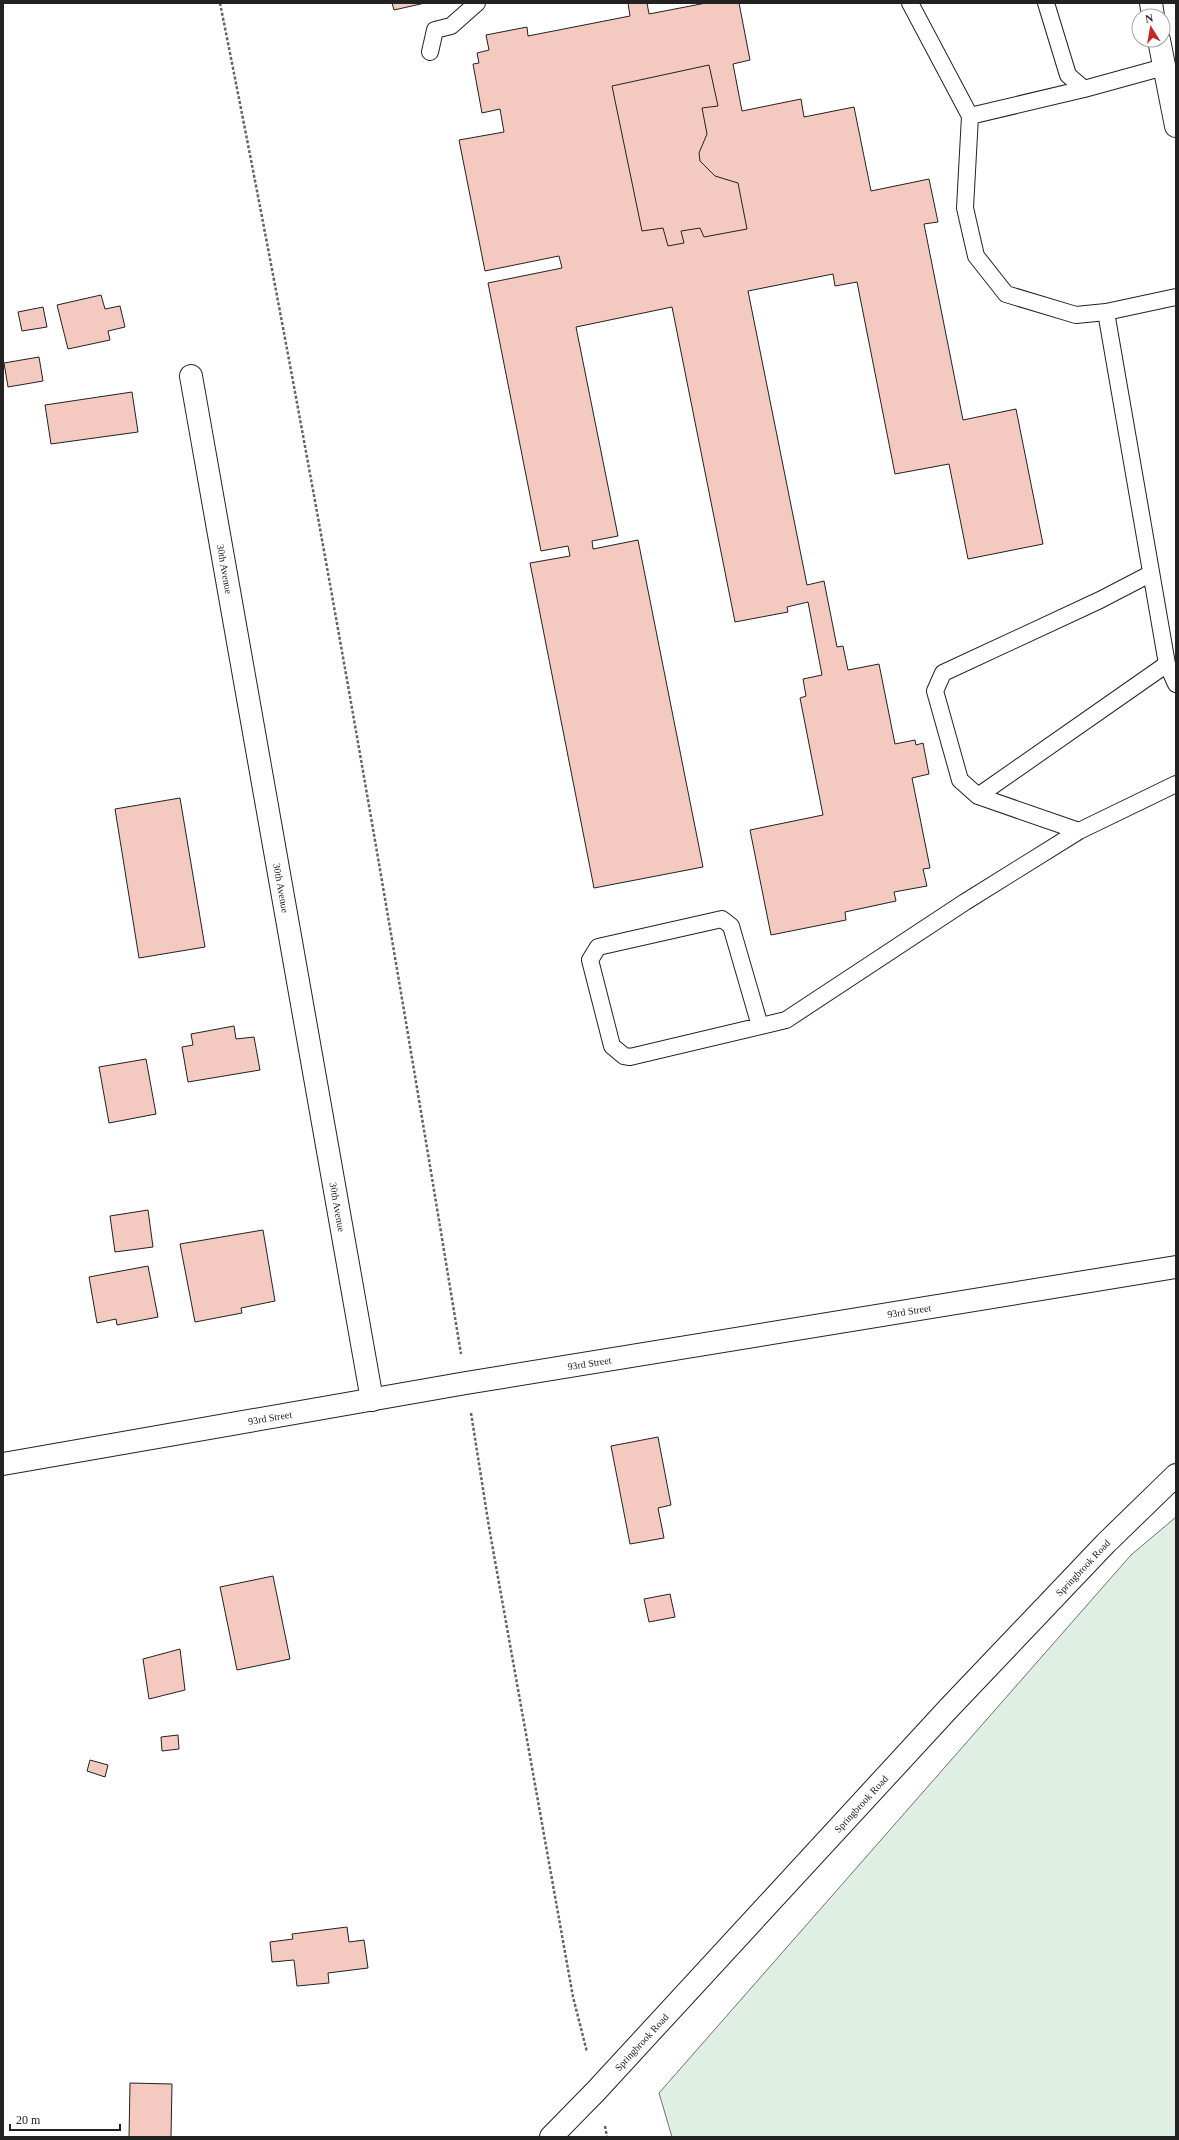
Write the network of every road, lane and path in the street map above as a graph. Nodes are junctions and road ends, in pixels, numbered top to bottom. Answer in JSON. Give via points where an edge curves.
{"nodes":[{"id":1,"x":220,"y":3,"type":"edge"},
{"id":2,"x":477,"y":3,"type":"edge"},
{"id":3,"x":910,"y":3,"type":"edge"},
{"id":4,"x":1046,"y":3,"type":"edge"},
{"id":5,"x":1160,"y":48,"type":"edge"},
{"id":6,"x":430,"y":52,"type":"dead end"},
{"id":7,"x":1164,"y":67,"type":"junction"},
{"id":8,"x":1084,"y":89,"type":"junction"},
{"id":9,"x":970,"y":116,"type":"junction"},
{"id":10,"x":1176,"y":126,"type":"edge"},
{"id":11,"x":1176,"y":297,"type":"edge"},
{"id":12,"x":1106,"y":312,"type":"junction"},
{"id":13,"x":191,"y":376,"type":"dead end"},
{"id":14,"x":1150,"y":574,"type":"junction"},
{"id":15,"x":1167,"y":664,"type":"junction"},
{"id":16,"x":1176,"y":684,"type":"edge"},
{"id":17,"x":1176,"y":784,"type":"edge"},
{"id":18,"x":978,"y":796,"type":"junction"},
{"id":19,"x":1079,"y":831,"type":"junction"},
{"id":20,"x":760,"y":1026,"type":"junction"},
{"id":21,"x":1176,"y":1267,"type":"edge"},
{"id":22,"x":461,"y":1358,"type":"dead end"},
{"id":23,"x":372,"y":1400,"type":"junction"},
{"id":24,"x":470,"y":1408,"type":"dead end"},
{"id":25,"x":3,"y":1464,"type":"edge"},
{"id":26,"x":1176,"y":1475,"type":"edge"},
{"id":27,"x":587,"y":2052,"type":"dead end"},
{"id":28,"x":605,"y":2126,"type":"dead end"},
{"id":29,"x":551,"y":2137,"type":"edge"},
{"id":30,"x":607,"y":2137,"type":"edge"}],
"edges":[{"from":1,"to":22,"type":"path","via":[[277,292],[404,1005]]},
{"from":2,"to":6,"type":"lane","via":[[451,26],[435,30]]},
{"from":3,"to":9,"type":"lane"},
{"from":4,"to":8,"type":"lane","via":[[1068,75]]},
{"from":5,"to":7,"type":"street"},
{"from":7,"to":8,"type":"lane"},
{"from":7,"to":10,"type":"street"},
{"from":8,"to":9,"type":"lane"},
{"from":9,"to":12,"type":"lane","via":[[965,208],[976,256],[1006,294],[1076,315]]},
{"from":11,"to":12,"type":"lane"},
{"from":12,"to":14,"type":"lane"},
{"from":13,"to":23,"type":"street","name":"30th Avenue"},
{"from":14,"to":15,"type":"lane"},
{"from":14,"to":18,"type":"lane","via":[[943,673],[935,691],[960,780]]},
{"from":15,"to":16,"type":"lane"},
{"from":15,"to":18,"type":"lane"},
{"from":17,"to":19,"type":"lane"},
{"from":18,"to":19,"type":"lane"},
{"from":19,"to":20,"type":"lane","via":[[965,902],[786,1020]]},
{"from":20,"to":20,"type":"lane","via":[[624,1056],[612,1046],[590,960],[598,947],[722,919],[731,926]]},
{"from":21,"to":23,"type":"street","name":"93rd Street"},
{"from":23,"to":25,"type":"street","name":"93rd Street"},
{"from":24,"to":27,"type":"path","via":[[573,1996]]},
{"from":26,"to":29,"type":"street","name":"Springbrook Road","via":[[949,1708],[602,2085]]},
{"from":28,"to":30,"type":"path"}]}
